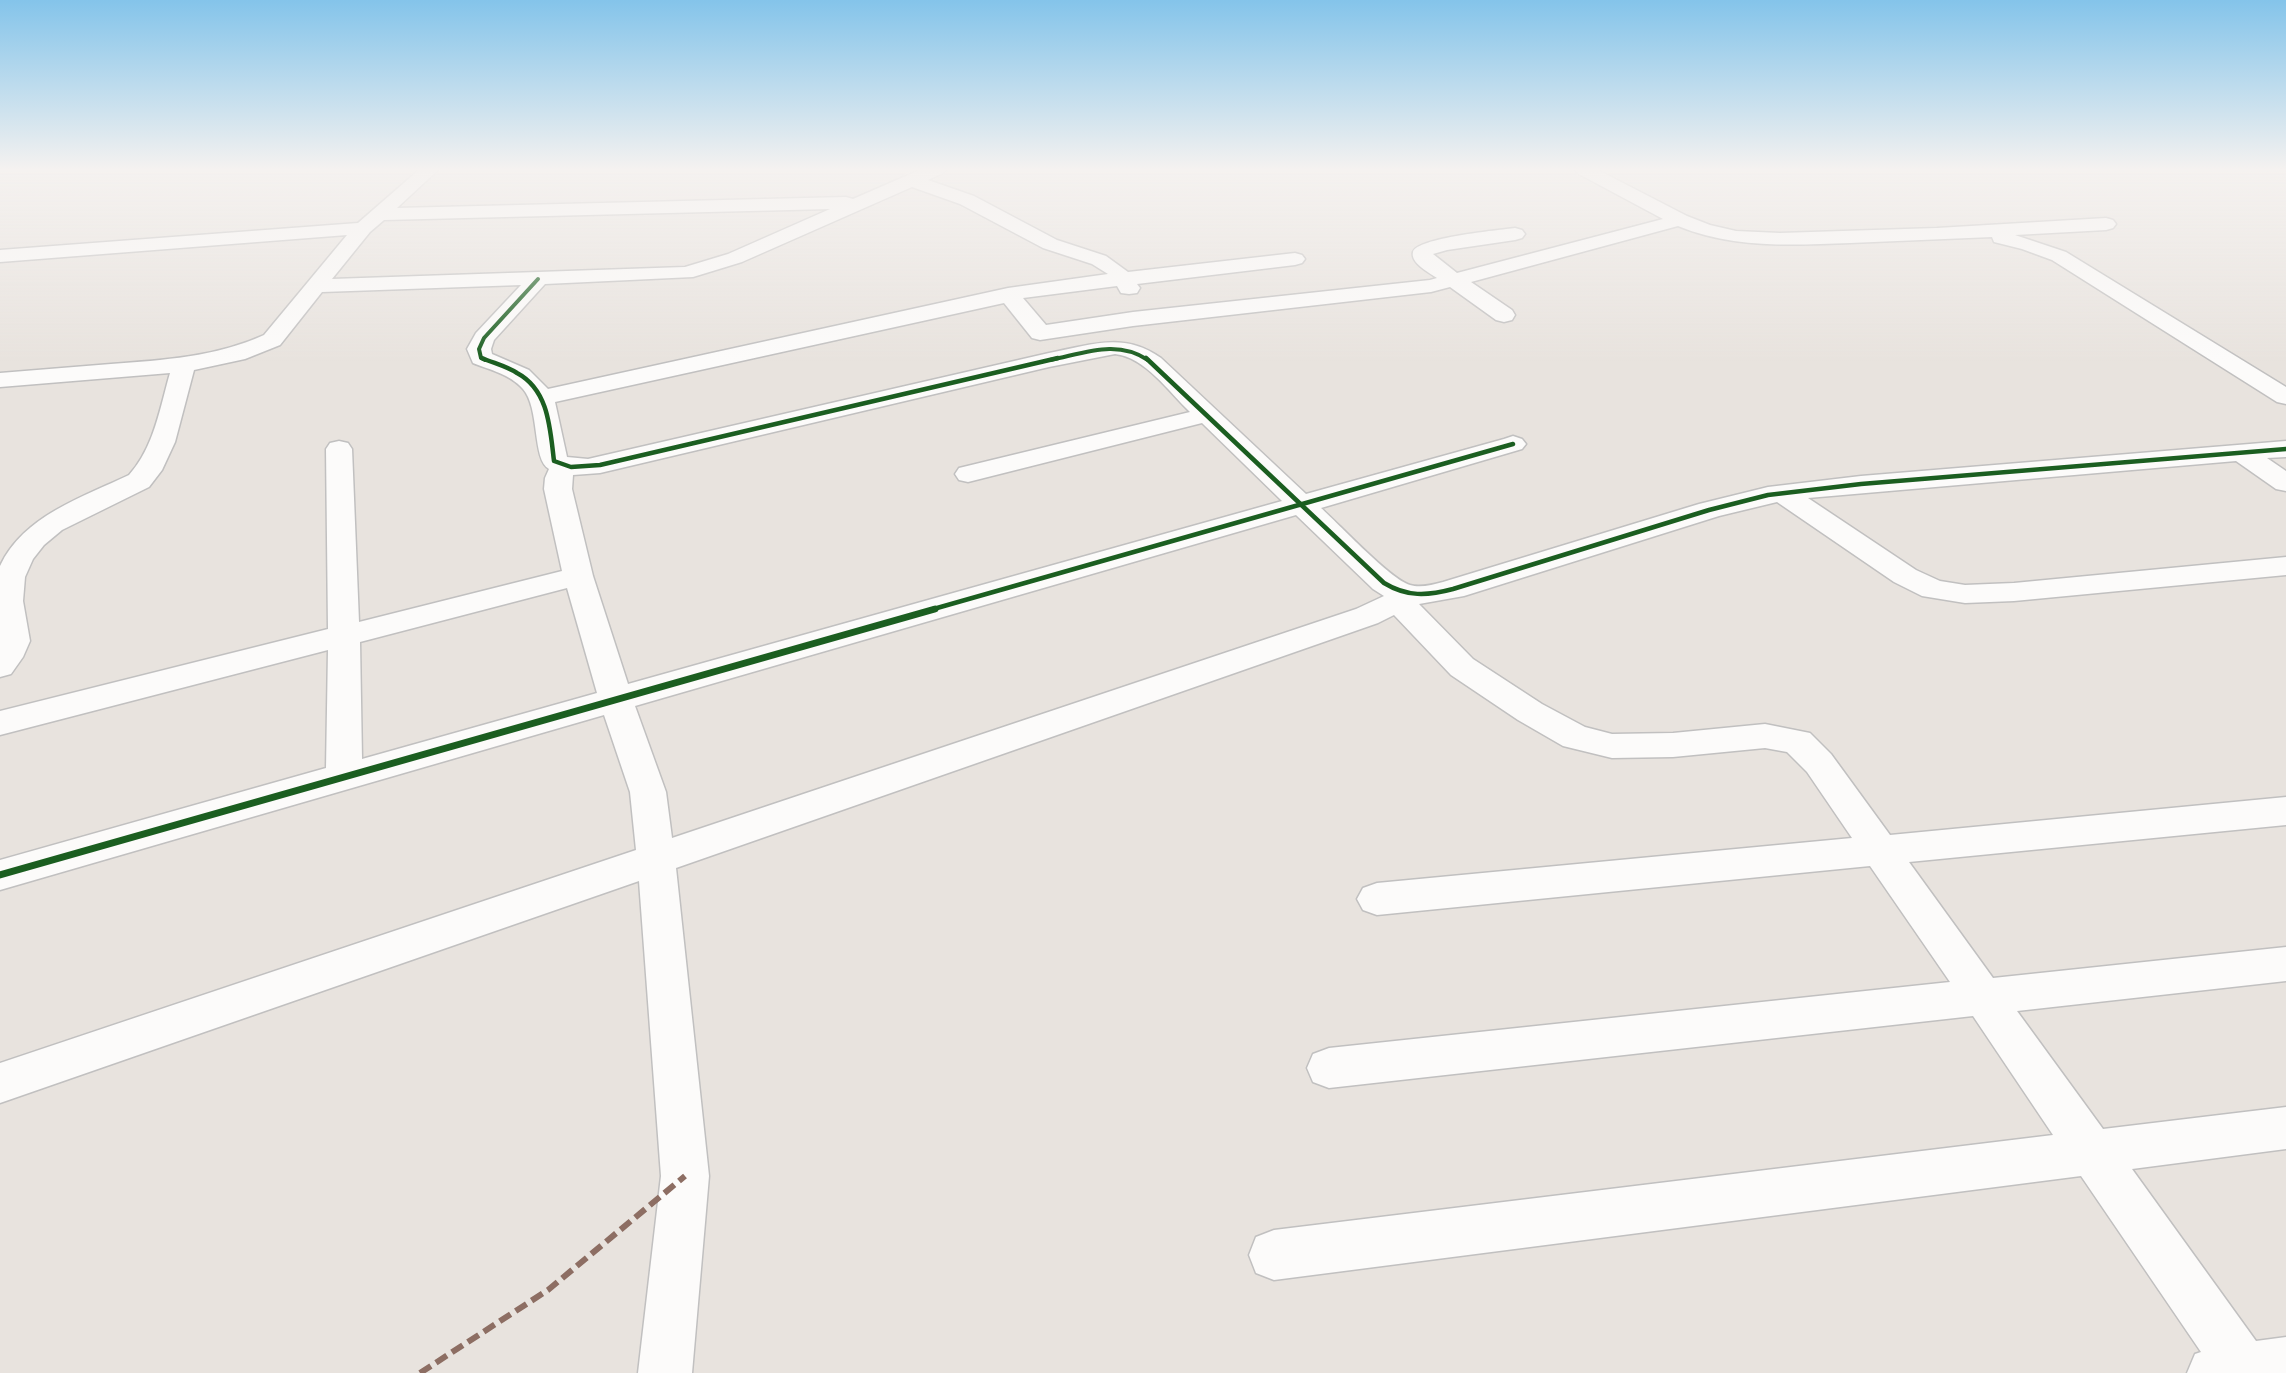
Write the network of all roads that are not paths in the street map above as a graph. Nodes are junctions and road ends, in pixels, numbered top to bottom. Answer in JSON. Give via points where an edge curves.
{"nodes":[{"id":1,"x":242,"y":233,"type":"edge"},
{"id":2,"x":360,"y":233,"type":"edge"},
{"id":3,"x":789,"y":233,"type":"edge"},
{"id":4,"x":1029,"y":233,"type":"edge"},
{"id":5,"x":1631,"y":233,"type":"edge"},
{"id":6,"x":1718,"y":233,"type":"edge"},
{"id":7,"x":1943,"y":233,"type":"edge"},
{"id":8,"x":1978,"y":233,"type":"edge"},
{"id":9,"x":1515,"y":234,"type":"dead end"},
{"id":10,"x":0,"y":256,"type":"edge"},
{"id":11,"x":1294,"y":259,"type":"dead end"},
{"id":12,"x":538,"y":279,"type":"junction"},
{"id":13,"x":1123,"y":279,"type":"junction"},
{"id":14,"x":1454,"y":280,"type":"junction"},
{"id":15,"x":315,"y":286,"type":"junction"},
{"id":16,"x":1008,"y":294,"type":"junction"},
{"id":17,"x":1504,"y":315,"type":"dead end"},
{"id":18,"x":1133,"y":319,"type":"junction"},
{"id":19,"x":1115,"y":347,"type":"junction"},
{"id":20,"x":184,"y":364,"type":"junction"},
{"id":21,"x":0,"y":380,"type":"edge"},
{"id":22,"x":543,"y":397,"type":"junction"},
{"id":23,"x":2286,"y":397,"type":"edge"},
{"id":24,"x":1206,"y":415,"type":"junction"},
{"id":25,"x":1514,"y":444,"type":"dead end"},
{"id":26,"x":339,"y":449,"type":"dead end"},
{"id":27,"x":2286,"y":449,"type":"edge"},
{"id":28,"x":2240,"y":452,"type":"junction"},
{"id":29,"x":563,"y":466,"type":"junction"},
{"id":30,"x":968,"y":474,"type":"dead end"},
{"id":31,"x":2286,"y":483,"type":"edge"},
{"id":32,"x":1782,"y":493,"type":"junction"},
{"id":33,"x":1300,"y":504,"type":"junction"},
{"id":34,"x":2286,"y":566,"type":"edge"},
{"id":35,"x":578,"y":576,"type":"junction"},
{"id":36,"x":4,"y":593,"type":"edge"},
{"id":37,"x":1404,"y":599,"type":"junction"},
{"id":38,"x":345,"y":635,"type":"junction"},
{"id":39,"x":0,"y":666,"type":"edge"},
{"id":40,"x":616,"y":701,"type":"junction"},
{"id":41,"x":0,"y":723,"type":"edge"},
{"id":42,"x":344,"y":778,"type":"junction"},
{"id":43,"x":2286,"y":811,"type":"edge"},
{"id":44,"x":1881,"y":850,"type":"junction"},
{"id":45,"x":656,"y":859,"type":"junction"},
{"id":46,"x":0,"y":875,"type":"edge"},
{"id":47,"x":1377,"y":899,"type":"dead end"},
{"id":48,"x":2286,"y":964,"type":"edge"},
{"id":49,"x":1984,"y":998,"type":"junction"},
{"id":50,"x":1329,"y":1068,"type":"dead end"},
{"id":51,"x":0,"y":1083,"type":"edge"},
{"id":52,"x":2286,"y":1128,"type":"edge"},
{"id":53,"x":2091,"y":1151,"type":"junction"},
{"id":54,"x":1274,"y":1255,"type":"dead end"},
{"id":55,"x":2248,"y":1368,"type":"edge"},
{"id":56,"x":665,"y":1373,"type":"edge"}],
"edges":[{"from":1,"to":10,"type":"street"},
{"from":2,"to":15,"type":"street"},
{"from":3,"to":12,"type":"street","via":[[703,270],[663,276]]},
{"from":4,"to":13,"type":"street","via":[[1099,260],[1119,272]]},
{"from":5,"to":14,"type":"street"},
{"from":6,"to":7,"type":"street","via":[[1780,239]]},
{"from":8,"to":23,"type":"street","via":[[2028,244],[2059,256]]},
{"from":9,"to":14,"type":"street","via":[[1444,244],[1423,251],[1428,262]]},
{"from":11,"to":13,"type":"street"},
{"from":12,"to":15,"type":"street"},
{"from":12,"to":22,"type":"street","via":[[484,338],[479,349],[481,358],[520,374]]},
{"from":13,"to":16,"type":"street"},
{"from":13,"to":18,"type":"street","via":[[1132,291]]},
{"from":14,"to":17,"type":"street"},
{"from":14,"to":18,"type":"street","via":[[1431,286]]},
{"from":15,"to":20,"type":"street","via":[[272,340],[251,351]]},
{"from":16,"to":18,"type":"street","via":[[1040,333]]},
{"from":16,"to":22,"type":"street"},
{"from":18,"to":19,"type":"street","via":[[1116,331]]},
{"from":19,"to":24,"type":"street","via":[[1138,352],[1153,363]]},
{"from":19,"to":29,"type":"street","via":[[600,465]]},
{"from":20,"to":21,"type":"street"},
{"from":20,"to":36,"type":"street","via":[[151,469],[139,481],[46,527],[25,546]]},
{"from":22,"to":29,"type":"street","via":[[554,461]]},
{"from":24,"to":30,"type":"street"},
{"from":24,"to":33,"type":"street"},
{"from":25,"to":33,"type":"street"},
{"from":26,"to":38,"type":"street"},
{"from":27,"to":28,"type":"street"},
{"from":28,"to":31,"type":"street"},
{"from":28,"to":32,"type":"street"},
{"from":29,"to":35,"type":"street","via":[[558,489]]},
{"from":32,"to":34,"type":"street","via":[[1905,576],[1934,589],[1965,594]]},
{"from":32,"to":37,"type":"street","via":[[1709,510],[1453,589]]},
{"from":33,"to":37,"type":"street"},
{"from":33,"to":40,"type":"street"},
{"from":35,"to":38,"type":"street"},
{"from":35,"to":40,"type":"street"},
{"from":36,"to":39,"type":"street","via":[[16,635]]},
{"from":37,"to":44,"type":"street","via":[[1462,667],[1575,737],[1612,746],[1672,745],[1765,735],[1798,742],[1819,763]]},
{"from":37,"to":45,"type":"street","via":[[1368,616]]},
{"from":38,"to":41,"type":"street"},
{"from":38,"to":42,"type":"street"},
{"from":40,"to":42,"type":"street"},
{"from":40,"to":45,"type":"street","via":[[648,792]]},
{"from":42,"to":46,"type":"street"},
{"from":43,"to":44,"type":"street"},
{"from":44,"to":47,"type":"street"},
{"from":44,"to":49,"type":"street"},
{"from":45,"to":51,"type":"street"},
{"from":45,"to":56,"type":"street","via":[[685,1176]]},
{"from":48,"to":49,"type":"street"},
{"from":49,"to":50,"type":"street"},
{"from":49,"to":53,"type":"street"},
{"from":52,"to":53,"type":"street"},
{"from":53,"to":54,"type":"street"},
{"from":53,"to":55,"type":"street"}]}
